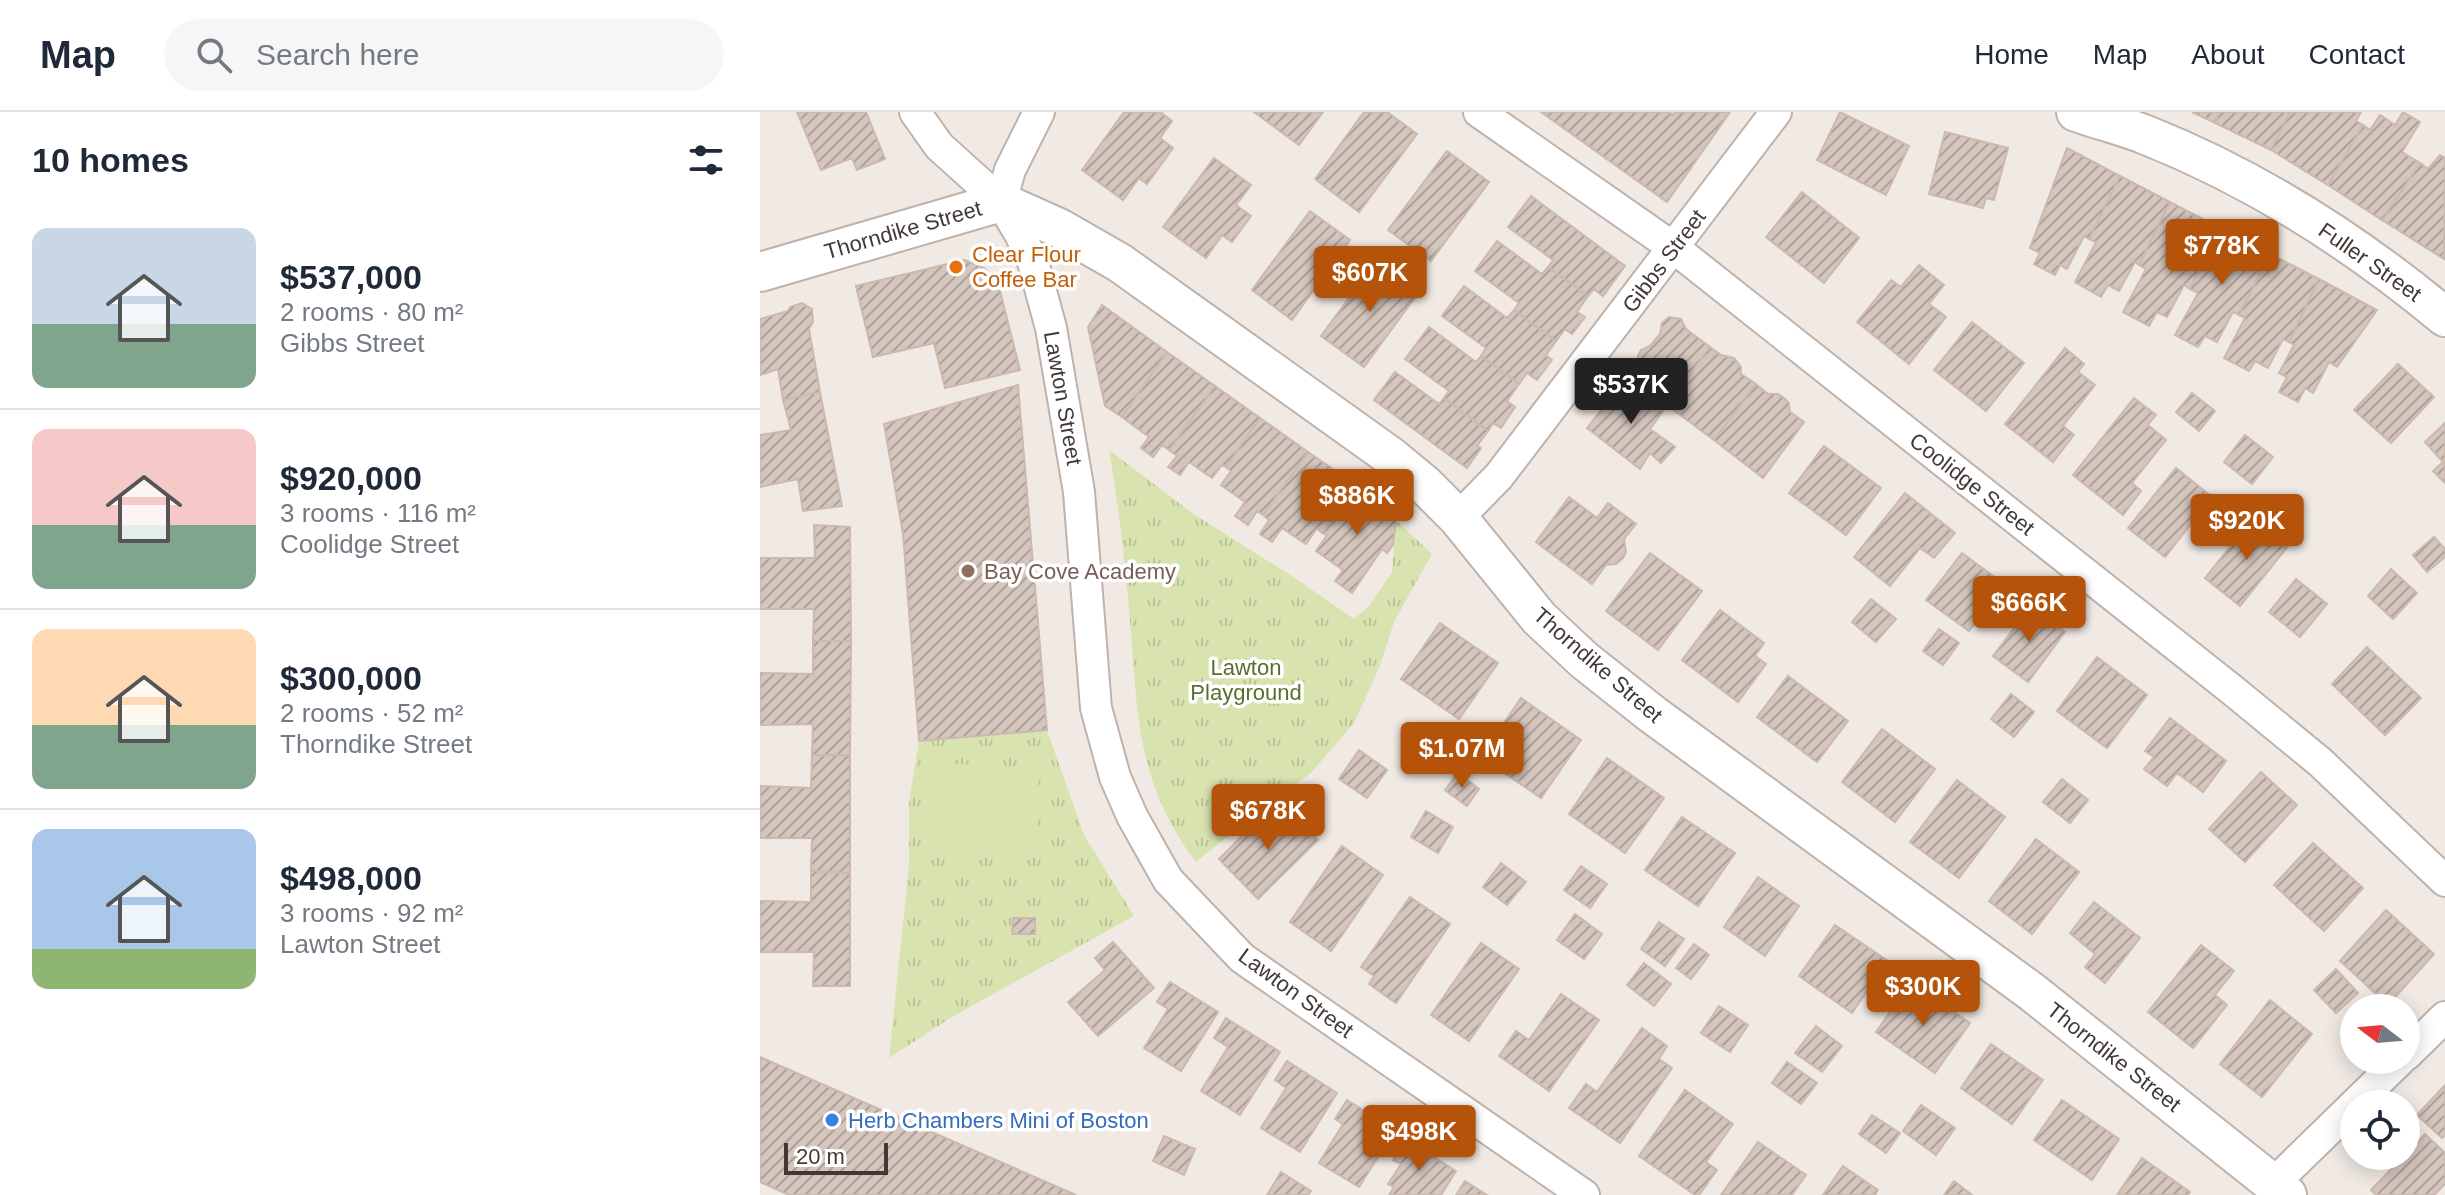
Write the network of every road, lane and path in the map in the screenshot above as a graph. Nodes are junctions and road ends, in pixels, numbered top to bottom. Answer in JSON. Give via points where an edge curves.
{"nodes":[{"id":1,"x":915,"y":112,"type":"edge"},
{"id":2,"x":1039,"y":112,"type":"edge"},
{"id":3,"x":1479,"y":112,"type":"edge"},
{"id":4,"x":1776,"y":112,"type":"edge"},
{"id":5,"x":2076,"y":112,"type":"edge"},
{"id":6,"x":1001,"y":202,"type":"junction"},
{"id":7,"x":1674,"y":248,"type":"junction"},
{"id":8,"x":760,"y":272,"type":"edge"},
{"id":9,"x":2445,"y":317,"type":"edge"},
{"id":10,"x":1458,"y":518,"type":"junction"},
{"id":11,"x":2445,"y":881,"type":"edge"},
{"id":12,"x":2445,"y":1017,"type":"edge"},
{"id":13,"x":2420,"y":1041,"type":"edge"},
{"id":14,"x":2386,"y":1074,"type":"edge"},
{"id":15,"x":2370,"y":1090,"type":"edge"},
{"id":16,"x":2340,"y":1122,"type":"edge"},
{"id":17,"x":2280,"y":1189,"type":"edge"},
{"id":18,"x":1584,"y":1195,"type":"edge"}],
"edges":[{"from":1,"to":6,"type":"street","name":"Lawton Street","via":[[939,146]]},
{"from":2,"to":6,"type":"street","via":[[1016,156]]},
{"from":3,"to":7,"type":"street","name":"Coolidge Street"},
{"from":4,"to":7,"type":"street","name":"Gibbs Street"},
{"from":5,"to":9,"type":"street","name":"Fuller Street","via":[[2146,136],[2252,185],[2402,281]]},
{"from":6,"to":8,"type":"street","name":"Thorndike Street"},
{"from":6,"to":10,"type":"street","name":"Thorndike Street","via":[[1120,263],[1390,456]]},
{"from":6,"to":18,"type":"street","name":"Lawton Street","via":[[1021,236],[1043,296],[1068,416],[1082,520],[1096,708],[1115,777],[1168,880],[1242,958]]},
{"from":7,"to":10,"type":"street","name":"Gibbs Street","via":[[1499,476]]},
{"from":7,"to":11,"type":"street","name":"Coolidge Street","via":[[2309,753]]},
{"from":10,"to":17,"type":"street","name":"Thorndike Street","via":[[1539,618],[1584,660],[2032,992]]},
{"from":12,"to":13,"type":"street"},
{"from":14,"to":15,"type":"street"},
{"from":16,"to":17,"type":"street"}]}
